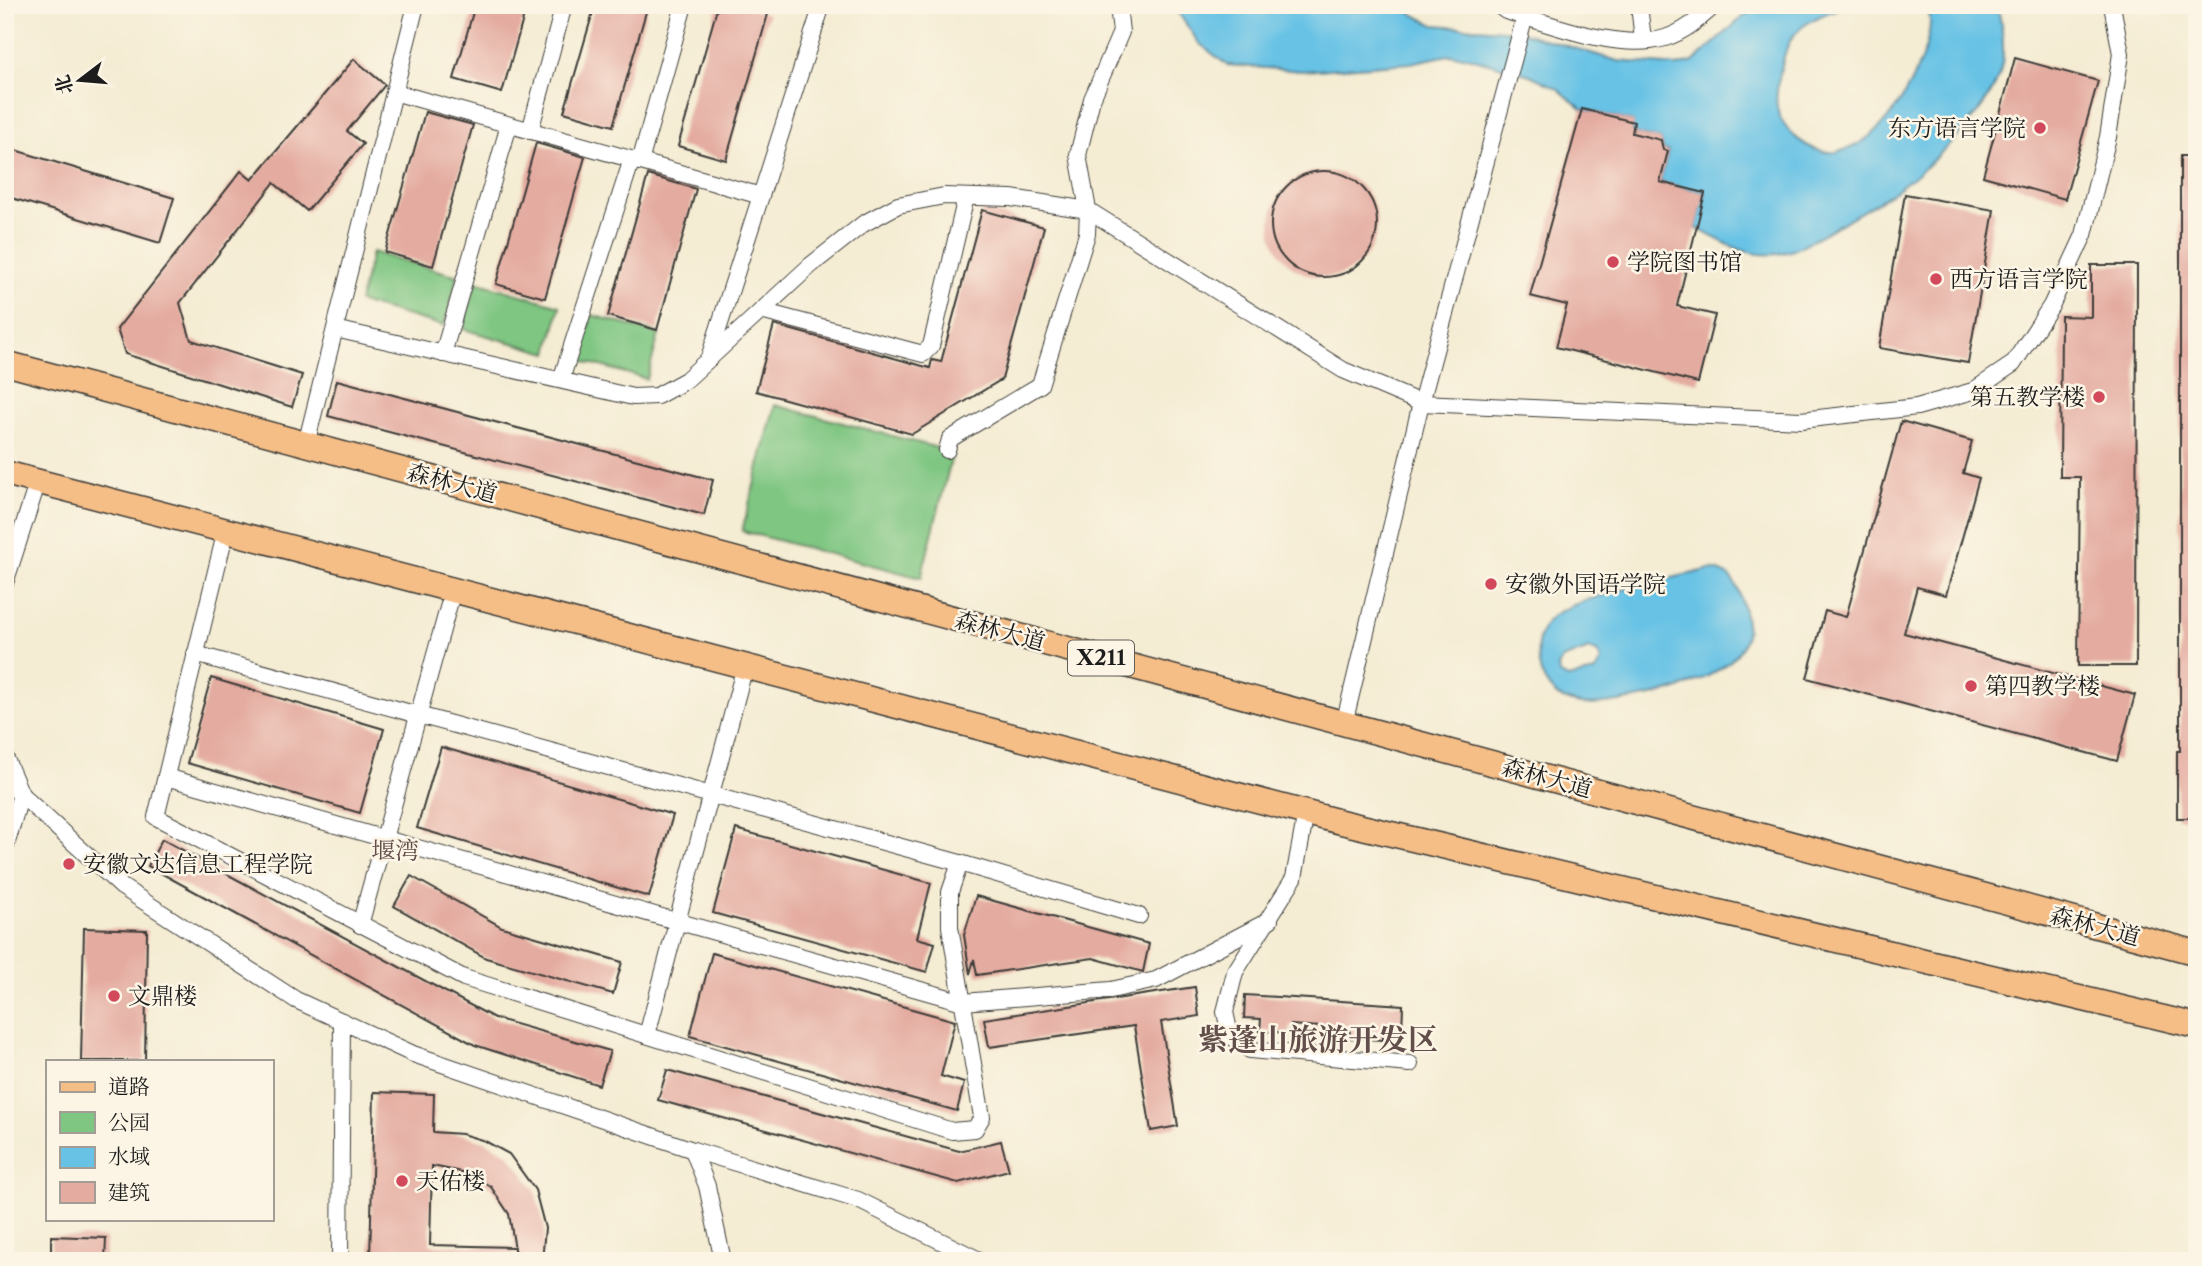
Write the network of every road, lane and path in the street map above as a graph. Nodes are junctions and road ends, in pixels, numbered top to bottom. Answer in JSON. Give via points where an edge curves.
{"nodes":[{"id":1,"x":416,"y":5,"type":"edge"},
{"id":2,"x":564,"y":5,"type":"edge"},
{"id":3,"x":684,"y":5,"type":"edge"},
{"id":4,"x":822,"y":5,"type":"edge"},
{"id":5,"x":1118,"y":5,"type":"edge"},
{"id":6,"x":1498,"y":5,"type":"edge"},
{"id":7,"x":1639,"y":5,"type":"edge"},
{"id":8,"x":1715,"y":5,"type":"edge"},
{"id":9,"x":2112,"y":5,"type":"edge"},
{"id":10,"x":1525,"y":16,"type":"edge"},
{"id":11,"x":1643,"y":40,"type":"junction"},
{"id":12,"x":394,"y":92,"type":"junction"},
{"id":13,"x":509,"y":125,"type":"junction"},
{"id":14,"x":530,"y":131,"type":"junction"},
{"id":15,"x":636,"y":160,"type":"junction"},
{"id":16,"x":761,"y":195,"type":"junction"},
{"id":17,"x":966,"y":197,"type":"junction"},
{"id":18,"x":1088,"y":210,"type":"junction"},
{"id":19,"x":761,"y":311,"type":"junction"},
{"id":20,"x":335,"y":329,"type":"junction"},
{"id":21,"x":443,"y":354,"type":"junction"},
{"id":22,"x":708,"y":360,"type":"junction"},
{"id":23,"x":5,"y":363,"type":"edge"},
{"id":24,"x":561,"y":380,"type":"junction"},
{"id":25,"x":1421,"y":403,"type":"junction"},
{"id":26,"x":306,"y":444,"type":"junction"},
{"id":27,"x":947,"y":450,"type":"dead end"},
{"id":28,"x":5,"y":473,"type":"edge"},
{"id":29,"x":38,"y":481,"type":"junction"},
{"id":30,"x":226,"y":530,"type":"junction"},
{"id":31,"x":5,"y":583,"type":"edge"},
{"id":32,"x":453,"y":590,"type":"junction"},
{"id":33,"x":195,"y":654,"type":"junction"},
{"id":34,"x":745,"y":666,"type":"junction"},
{"id":35,"x":419,"y":715,"type":"junction"},
{"id":36,"x":1344,"y":724,"type":"junction"},
{"id":37,"x":5,"y":757,"type":"edge"},
{"id":38,"x":166,"y":777,"type":"junction"},
{"id":39,"x":5,"y":780,"type":"edge"},
{"id":40,"x":21,"y":794,"type":"junction"},
{"id":41,"x":710,"y":795,"type":"junction"},
{"id":42,"x":1306,"y":813,"type":"junction"},
{"id":43,"x":385,"y":839,"type":"junction"},
{"id":44,"x":5,"y":849,"type":"edge"},
{"id":45,"x":960,"y":863,"type":"junction"},
{"id":46,"x":1139,"y":916,"type":"dead end"},
{"id":47,"x":1270,"y":920,"type":"junction"},
{"id":48,"x":675,"y":921,"type":"junction"},
{"id":49,"x":359,"y":925,"type":"junction"},
{"id":50,"x":2197,"y":953,"type":"edge"},
{"id":51,"x":963,"y":1002,"type":"junction"},
{"id":52,"x":342,"y":1021,"type":"junction"},
{"id":53,"x":2197,"y":1026,"type":"edge"},
{"id":54,"x":646,"y":1035,"type":"junction"},
{"id":55,"x":1410,"y":1063,"type":"dead end"},
{"id":56,"x":693,"y":1150,"type":"junction"},
{"id":57,"x":340,"y":1261,"type":"edge"},
{"id":58,"x":723,"y":1261,"type":"edge"},
{"id":59,"x":981,"y":1261,"type":"edge"}],
"edges":[{"from":1,"to":12,"type":"street"},
{"from":2,"to":14,"type":"street"},
{"from":3,"to":15,"type":"street"},
{"from":4,"to":16,"type":"street"},
{"from":5,"to":18,"type":"street","via":[[1121,32],[1092,99],[1078,155]]},
{"from":6,"to":10,"type":"street"},
{"from":7,"to":11,"type":"street"},
{"from":8,"to":11,"type":"street","via":[[1692,26],[1664,39]]},
{"from":9,"to":25,"type":"street","via":[[2121,54],[2108,137],[2084,234],[2051,306],[2013,364],[1973,391],[1917,407],[1801,420]]},
{"from":10,"to":11,"type":"street","via":[[1616,41]]},
{"from":10,"to":25,"type":"street"},
{"from":12,"to":13,"type":"street"},
{"from":12,"to":20,"type":"street"},
{"from":13,"to":14,"type":"street"},
{"from":13,"to":21,"type":"street"},
{"from":14,"to":15,"type":"street"},
{"from":15,"to":16,"type":"street"},
{"from":15,"to":24,"type":"street"},
{"from":16,"to":22,"type":"street"},
{"from":17,"to":18,"type":"street","via":[[1011,198]]},
{"from":17,"to":19,"type":"street","via":[[944,196],[898,205],[863,224]]},
{"from":17,"to":19,"type":"street","via":[[931,346],[923,354]]},
{"from":18,"to":25,"type":"street","via":[[1343,370]]},
{"from":18,"to":27,"type":"street","via":[[1087,234],[1040,384],[950,439]]},
{"from":19,"to":22,"type":"street"},
{"from":20,"to":21,"type":"street"},
{"from":20,"to":26,"type":"street"},
{"from":21,"to":24,"type":"street"},
{"from":22,"to":24,"type":"street","via":[[686,380],[657,396],[633,397]]},
{"from":23,"to":26,"type":"main road","name":"森林大道","number":"X211"},
{"from":25,"to":36,"type":"street"},
{"from":26,"to":36,"type":"main road","name":"森林大道","number":"X211"},
{"from":28,"to":29,"type":"main road"},
{"from":29,"to":30,"type":"main road"},
{"from":29,"to":31,"type":"street"},
{"from":30,"to":32,"type":"main road"},
{"from":30,"to":33,"type":"street"},
{"from":32,"to":34,"type":"main road"},
{"from":32,"to":35,"type":"street"},
{"from":33,"to":35,"type":"street"},
{"from":33,"to":38,"type":"street"},
{"from":34,"to":41,"type":"street"},
{"from":34,"to":42,"type":"main road"},
{"from":35,"to":41,"type":"street"},
{"from":35,"to":43,"type":"street"},
{"from":36,"to":50,"type":"main road","name":"森林大道","number":"X211"},
{"from":37,"to":40,"type":"street"},
{"from":38,"to":43,"type":"street"},
{"from":38,"to":49,"type":"street","via":[[156,817]]},
{"from":39,"to":40,"type":"street"},
{"from":40,"to":44,"type":"street"},
{"from":40,"to":52,"type":"street","via":[[122,887],[296,1000]]},
{"from":41,"to":45,"type":"street"},
{"from":41,"to":48,"type":"street"},
{"from":42,"to":47,"type":"street","via":[[1294,878]]},
{"from":42,"to":53,"type":"main road"},
{"from":43,"to":48,"type":"street"},
{"from":43,"to":49,"type":"street"},
{"from":45,"to":46,"type":"street"},
{"from":45,"to":51,"type":"street","via":[[950,892],[950,927]]},
{"from":47,"to":51,"type":"street","via":[[1156,980],[1111,990]]},
{"from":47,"to":55,"type":"street","via":[[1235,972],[1225,1012],[1230,1035],[1250,1050]]},
{"from":48,"to":51,"type":"street"},
{"from":48,"to":54,"type":"street"},
{"from":49,"to":54,"type":"street","via":[[464,978]]},
{"from":51,"to":54,"type":"street","via":[[982,1117],[975,1129],[952,1131]]},
{"from":52,"to":56,"type":"street","via":[[413,1054]]},
{"from":52,"to":57,"type":"street"},
{"from":56,"to":58,"type":"street","via":[[707,1186]]},
{"from":56,"to":59,"type":"street","via":[[858,1200]]}]}
